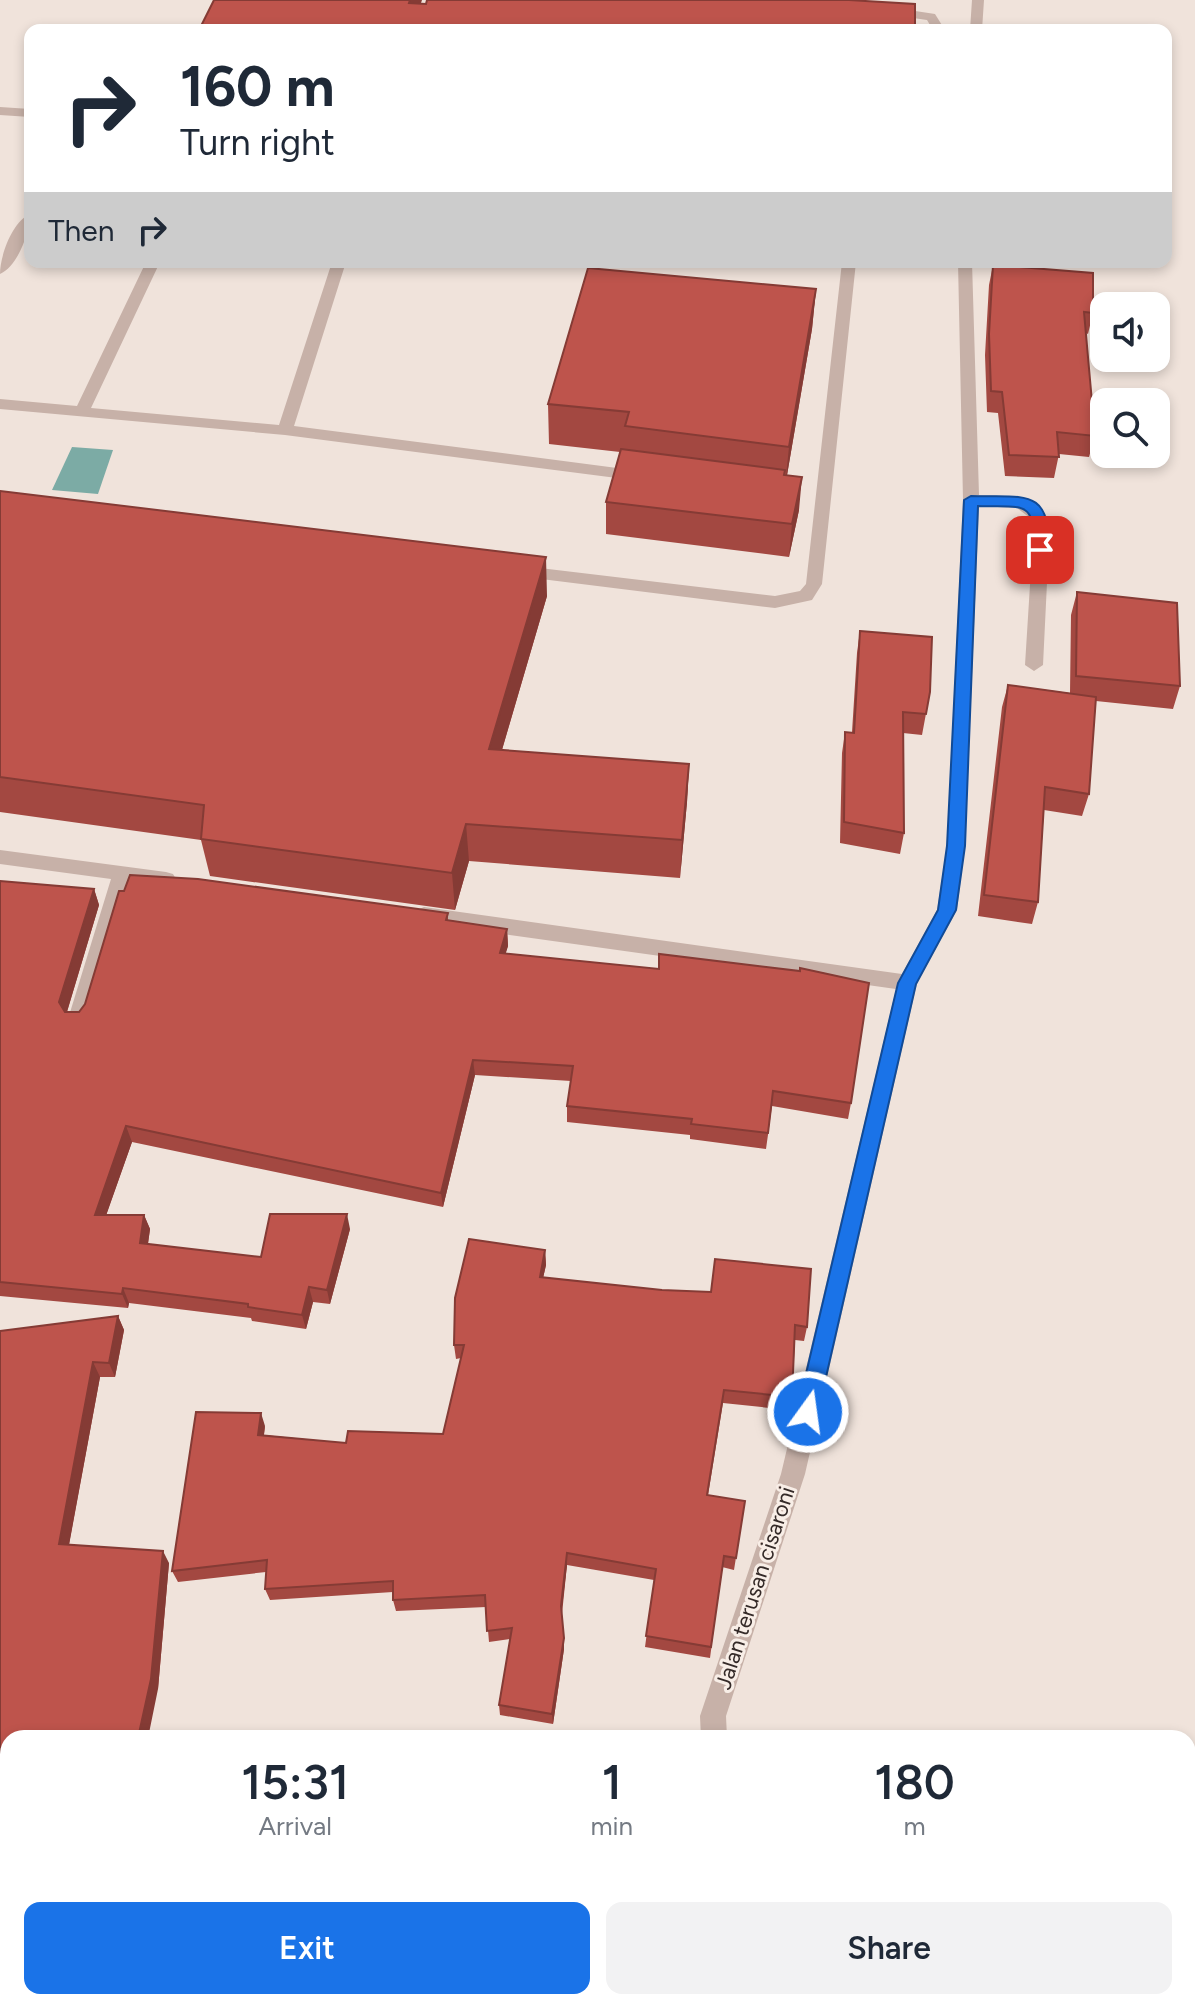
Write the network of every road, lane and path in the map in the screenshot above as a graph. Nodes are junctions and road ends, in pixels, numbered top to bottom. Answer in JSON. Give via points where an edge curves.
{"nodes":[{"id":1,"x":978,"y":0,"type":"edge"},
{"id":2,"x":873,"y":10,"type":"edge"},
{"id":3,"x":935,"y":24,"type":"edge"},
{"id":4,"x":976,"y":24,"type":"edge"},
{"id":5,"x":0,"y":111,"type":"edge"},
{"id":6,"x":24,"y":113,"type":"edge"},
{"id":7,"x":24,"y":228,"type":"edge"},
{"id":8,"x":150,"y":268,"type":"edge"},
{"id":9,"x":337,"y":268,"type":"edge"},
{"id":10,"x":848,"y":268,"type":"edge"},
{"id":11,"x":965,"y":268,"type":"edge"},
{"id":12,"x":0,"y":270,"type":"edge"},
{"id":13,"x":0,"y":404,"type":"edge"},
{"id":14,"x":83,"y":409,"type":"junction"},
{"id":15,"x":285,"y":430,"type":"junction"},
{"id":16,"x":664,"y":479,"type":"edge"},
{"id":17,"x":971,"y":500,"type":"junction"},
{"id":18,"x":506,"y":570,"type":"edge"},
{"id":19,"x":1034,"y":665,"type":"dead end"},
{"id":20,"x":0,"y":857,"type":"edge"},
{"id":21,"x":122,"y":873,"type":"junction"},
{"id":22,"x":185,"y":882,"type":"edge"},
{"id":23,"x":406,"y":912,"type":"edge"},
{"id":24,"x":907,"y":983,"type":"junction"},
{"id":25,"x":78,"y":1019,"type":"edge"},
{"id":26,"x":714,"y":1730,"type":"edge"}],
"edges":[{"from":1,"to":4,"type":"street"},
{"from":2,"to":3,"type":"street","via":[[931,17]]},
{"from":5,"to":6,"type":"street"},
{"from":7,"to":12,"type":"street"},
{"from":8,"to":14,"type":"street"},
{"from":9,"to":15,"type":"street"},
{"from":10,"to":18,"type":"street","via":[[814,499],[814,584],[806,596],[775,602]]},
{"from":11,"to":17,"type":"street","name":"Jalan terusan cisaroni"},
{"from":13,"to":14,"type":"street"},
{"from":14,"to":15,"type":"street"},
{"from":15,"to":16,"type":"street"},
{"from":17,"to":19,"type":"street","via":[[1024,503],[1037,510],[1042,521]]},
{"from":17,"to":24,"type":"street","name":"Jalan terusan cisaroni","via":[[956,846],[947,910]]},
{"from":20,"to":21,"type":"street"},
{"from":21,"to":22,"type":"street"},
{"from":21,"to":25,"type":"street"},
{"from":23,"to":24,"type":"street"},
{"from":24,"to":26,"type":"street","name":"Jalan terusan cisaroni","via":[[793,1474],[713,1716]]}]}
